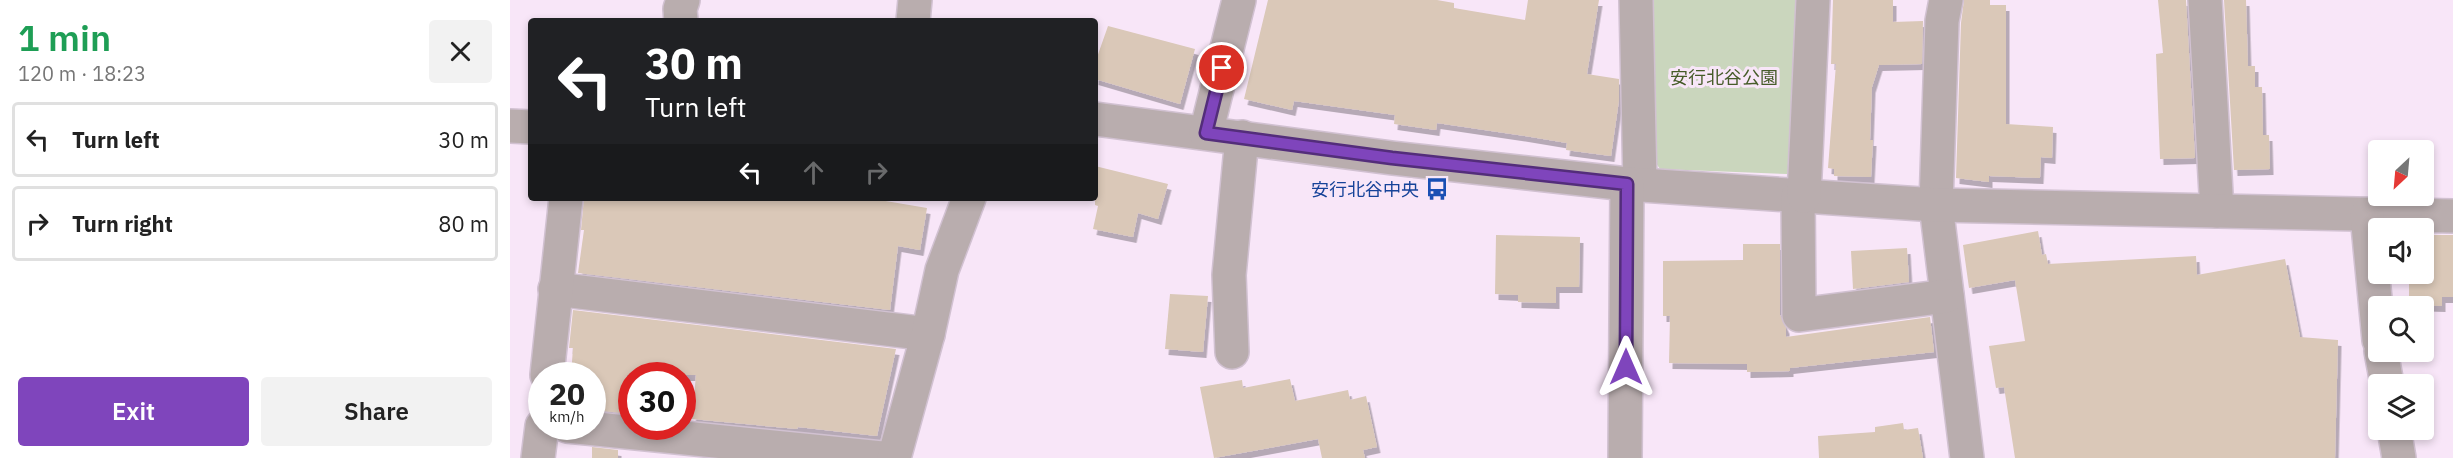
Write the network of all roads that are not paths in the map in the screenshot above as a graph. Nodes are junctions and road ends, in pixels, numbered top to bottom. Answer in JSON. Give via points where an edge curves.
{"nodes":[{"id":1,"x":683,"y":0,"type":"edge"},
{"id":2,"x":915,"y":0,"type":"edge"},
{"id":3,"x":1636,"y":0,"type":"edge"},
{"id":4,"x":1813,"y":0,"type":"edge"},
{"id":5,"x":1946,"y":0,"type":"edge"},
{"id":6,"x":2205,"y":0,"type":"edge"},
{"id":7,"x":1233,"y":1,"type":"edge"},
{"id":8,"x":681,"y":18,"type":"edge"},
{"id":9,"x":913,"y":18,"type":"edge"},
{"id":10,"x":1098,"y":119,"type":"edge"},
{"id":11,"x":510,"y":126,"type":"edge"},
{"id":12,"x":528,"y":128,"type":"edge"},
{"id":13,"x":1206,"y":133,"type":"junction"},
{"id":14,"x":1242,"y":137,"type":"junction"},
{"id":15,"x":1634,"y":184,"type":"junction"},
{"id":16,"x":1801,"y":196,"type":"junction"},
{"id":17,"x":566,"y":201,"type":"edge"},
{"id":18,"x":968,"y":201,"type":"edge"},
{"id":19,"x":1936,"y":205,"type":"junction"},
{"id":20,"x":2217,"y":211,"type":"junction"},
{"id":21,"x":2367,"y":215,"type":"junction"},
{"id":22,"x":2453,"y":216,"type":"edge"},
{"id":23,"x":555,"y":290,"type":"junction"},
{"id":24,"x":1947,"y":296,"type":"junction"},
{"id":25,"x":2375,"y":296,"type":"edge"},
{"id":26,"x":928,"y":334,"type":"junction"},
{"id":27,"x":1233,"y":352,"type":"dead end"},
{"id":28,"x":548,"y":362,"type":"edge"},
{"id":29,"x":606,"y":430,"type":"edge"},
{"id":30,"x":540,"y":440,"type":"edge"},
{"id":31,"x":2396,"y":440,"type":"edge"},
{"id":32,"x":538,"y":458,"type":"edge"},
{"id":33,"x":882,"y":458,"type":"edge"},
{"id":34,"x":894,"y":458,"type":"edge"},
{"id":35,"x":1625,"y":458,"type":"edge"},
{"id":36,"x":1967,"y":458,"type":"edge"},
{"id":37,"x":2399,"y":458,"type":"edge"}],
"edges":[{"from":1,"to":8,"type":"street"},
{"from":2,"to":9,"type":"street"},
{"from":3,"to":15,"type":"street"},
{"from":4,"to":16,"type":"street"},
{"from":5,"to":19,"type":"street"},
{"from":6,"to":20,"type":"street"},
{"from":7,"to":13,"type":"street"},
{"from":10,"to":13,"type":"street"},
{"from":11,"to":12,"type":"street"},
{"from":13,"to":14,"type":"street"},
{"from":14,"to":15,"type":"street"},
{"from":14,"to":27,"type":"street","via":[[1229,275]]},
{"from":15,"to":16,"type":"street"},
{"from":15,"to":35,"type":"street"},
{"from":16,"to":19,"type":"street"},
{"from":16,"to":24,"type":"street","via":[[1799,315]]},
{"from":17,"to":23,"type":"street"},
{"from":18,"to":26,"type":"street","via":[[942,270]]},
{"from":19,"to":20,"type":"street"},
{"from":19,"to":24,"type":"street"},
{"from":20,"to":21,"type":"street"},
{"from":21,"to":22,"type":"street"},
{"from":21,"to":25,"type":"street"},
{"from":23,"to":26,"type":"street"},
{"from":23,"to":28,"type":"street"},
{"from":24,"to":36,"type":"street"},
{"from":26,"to":34,"type":"street"},
{"from":29,"to":33,"type":"street"},
{"from":30,"to":32,"type":"street"},
{"from":31,"to":37,"type":"street"}]}
